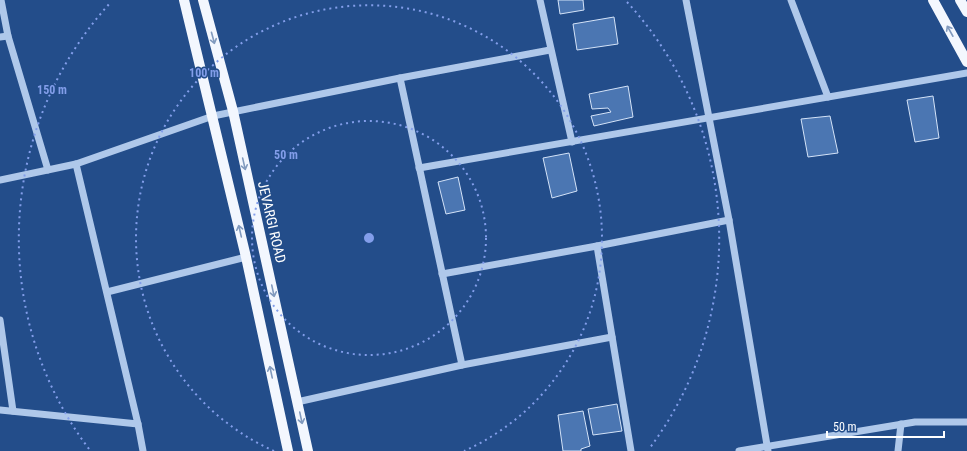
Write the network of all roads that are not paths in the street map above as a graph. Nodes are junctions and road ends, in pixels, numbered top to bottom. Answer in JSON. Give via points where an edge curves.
{"nodes":[{"id":1,"x":1,"y":0,"type":"edge"},
{"id":2,"x":184,"y":0,"type":"edge"},
{"id":3,"x":203,"y":0,"type":"edge"},
{"id":4,"x":540,"y":0,"type":"edge"},
{"id":5,"x":686,"y":0,"type":"edge"},
{"id":6,"x":791,"y":0,"type":"edge"},
{"id":7,"x":933,"y":0,"type":"edge"},
{"id":8,"x":960,"y":0,"type":"edge"},
{"id":9,"x":967,"y":12,"type":"edge"},
{"id":10,"x":8,"y":36,"type":"junction"},
{"id":11,"x":0,"y":37,"type":"edge"},
{"id":12,"x":550,"y":50,"type":"junction"},
{"id":13,"x":967,"y":62,"type":"edge"},
{"id":14,"x":967,"y":73,"type":"edge"},
{"id":15,"x":400,"y":78,"type":"junction"},
{"id":16,"x":828,"y":97,"type":"junction"},
{"id":17,"x":233,"y":112,"type":"junction"},
{"id":18,"x":213,"y":116,"type":"junction"},
{"id":19,"x":709,"y":118,"type":"junction"},
{"id":20,"x":572,"y":142,"type":"junction"},
{"id":21,"x":76,"y":164,"type":"junction"},
{"id":22,"x":419,"y":168,"type":"junction"},
{"id":23,"x":48,"y":170,"type":"junction"},
{"id":24,"x":0,"y":180,"type":"edge"},
{"id":25,"x":729,"y":220,"type":"junction"},
{"id":26,"x":597,"y":246,"type":"junction"},
{"id":27,"x":246,"y":257,"type":"junction"},
{"id":28,"x":442,"y":274,"type":"junction"},
{"id":29,"x":107,"y":292,"type":"junction"},
{"id":30,"x":0,"y":320,"type":"edge"},
{"id":31,"x":612,"y":337,"type":"junction"},
{"id":32,"x":462,"y":365,"type":"junction"},
{"id":33,"x":297,"y":402,"type":"junction"},
{"id":34,"x":0,"y":410,"type":"edge"},
{"id":35,"x":13,"y":411,"type":"junction"},
{"id":36,"x":967,"y":422,"type":"edge"},
{"id":37,"x":138,"y":424,"type":"junction"},
{"id":38,"x":901,"y":424,"type":"junction"},
{"id":39,"x":768,"y":449,"type":"edge"},
{"id":40,"x":143,"y":451,"type":"edge"},
{"id":41,"x":288,"y":451,"type":"edge"},
{"id":42,"x":308,"y":451,"type":"edge"},
{"id":43,"x":631,"y":451,"type":"edge"},
{"id":44,"x":739,"y":451,"type":"edge"},
{"id":45,"x":898,"y":451,"type":"edge"}],
"edges":[{"from":1,"to":10,"type":"street"},
{"from":2,"to":18,"type":"main road"},
{"from":3,"to":17,"type":"main road","name":"JEVARGI ROAD","one_way":true},
{"from":4,"to":12,"type":"street"},
{"from":5,"to":19,"type":"street"},
{"from":6,"to":16,"type":"street"},
{"from":13,"to":7,"type":"main road","one_way":true},
{"from":8,"to":9,"type":"main road"},
{"from":10,"to":11,"type":"street"},
{"from":10,"to":23,"type":"street"},
{"from":12,"to":15,"type":"street"},
{"from":12,"to":20,"type":"street"},
{"from":14,"to":16,"type":"street"},
{"from":15,"to":17,"type":"street"},
{"from":15,"to":22,"type":"street"},
{"from":16,"to":19,"type":"street"},
{"from":17,"to":18,"type":"street"},
{"from":17,"to":33,"type":"main road","name":"JEVARGI ROAD","one_way":true},
{"from":18,"to":21,"type":"street"},
{"from":27,"to":18,"type":"main road","one_way":true},
{"from":19,"to":20,"type":"street"},
{"from":19,"to":25,"type":"street"},
{"from":20,"to":22,"type":"street"},
{"from":21,"to":23,"type":"street"},
{"from":21,"to":29,"type":"street"},
{"from":22,"to":28,"type":"street"},
{"from":23,"to":24,"type":"street"},
{"from":25,"to":26,"type":"street"},
{"from":25,"to":39,"type":"street"},
{"from":26,"to":28,"type":"street"},
{"from":26,"to":31,"type":"street"},
{"from":27,"to":29,"type":"street"},
{"from":41,"to":27,"type":"main road","one_way":true},
{"from":28,"to":32,"type":"street"},
{"from":29,"to":37,"type":"street"},
{"from":30,"to":35,"type":"street"},
{"from":31,"to":32,"type":"street"},
{"from":31,"to":43,"type":"street"},
{"from":32,"to":33,"type":"street"},
{"from":33,"to":42,"type":"main road","name":"JEVARGI ROAD","one_way":true},
{"from":34,"to":35,"type":"street"},
{"from":35,"to":37,"type":"street"},
{"from":36,"to":38,"type":"street"},
{"from":37,"to":40,"type":"street"},
{"from":38,"to":39,"type":"street"},
{"from":38,"to":45,"type":"street"},
{"from":39,"to":44,"type":"street"}]}
